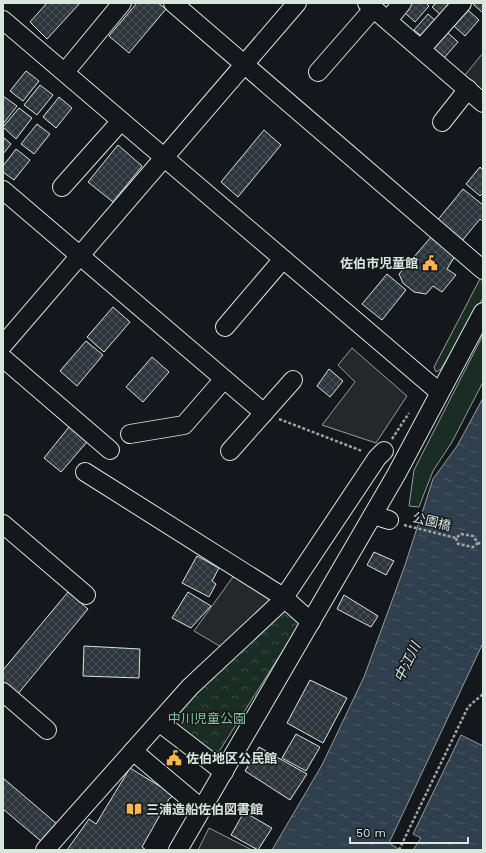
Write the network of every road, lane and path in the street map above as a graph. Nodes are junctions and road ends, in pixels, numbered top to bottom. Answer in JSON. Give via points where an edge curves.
{"nodes":[{"id":1,"x":122,"y":3,"type":"edge"},
{"id":2,"x":173,"y":3,"type":"edge"},
{"id":3,"x":297,"y":3,"type":"edge"},
{"id":4,"x":402,"y":3,"type":"edge"},
{"id":5,"x":462,"y":3,"type":"edge"},
{"id":6,"x":370,"y":6,"type":"edge"},
{"id":7,"x":3,"y":20,"type":"edge"},
{"id":8,"x":388,"y":20,"type":"junction"},
{"id":9,"x":421,"y":49,"type":"junction"},
{"id":10,"x":244,"y":64,"type":"junction"},
{"id":11,"x":65,"y":72,"type":"junction"},
{"id":12,"x":318,"y":72,"type":"dead end"},
{"id":13,"x":468,"y":89,"type":"junction"},
{"id":14,"x":483,"y":103,"type":"edge"},
{"id":15,"x":121,"y":121,"type":"junction"},
{"id":16,"x":442,"y":122,"type":"dead end"},
{"id":17,"x":164,"y":158,"type":"junction"},
{"id":18,"x":62,"y":187,"type":"dead end"},
{"id":19,"x":3,"y":190,"type":"edge"},
{"id":20,"x":80,"y":256,"type":"junction"},
{"id":21,"x":283,"y":259,"type":"junction"},
{"id":22,"x":483,"y":270,"type":"edge"},
{"id":23,"x":483,"y":312,"type":"edge"},
{"id":24,"x":225,"y":327,"type":"dead end"},
{"id":25,"x":3,"y":345,"type":"edge"},
{"id":26,"x":3,"y":358,"type":"edge"},
{"id":27,"x":224,"y":379,"type":"junction"},
{"id":28,"x":292,"y":380,"type":"dead end"},
{"id":29,"x":439,"y":392,"type":"junction"},
{"id":30,"x":411,"y":409,"type":"dead end"},
{"id":31,"x":264,"y":413,"type":"junction"},
{"id":32,"x":130,"y":434,"type":"dead end"},
{"id":33,"x":110,"y":450,"type":"dead end"},
{"id":34,"x":230,"y":450,"type":"dead end"},
{"id":35,"x":381,"y":454,"type":"junction"},
{"id":36,"x":85,"y":472,"type":"dead end"},
{"id":37,"x":388,"y":520,"type":"junction"},
{"id":38,"x":3,"y":524,"type":"edge"},
{"id":39,"x":456,"y":538,"type":"junction"},
{"id":40,"x":478,"y":543,"type":"junction"},
{"id":41,"x":483,"y":544,"type":"edge"},
{"id":42,"x":86,"y":595,"type":"dead end"},
{"id":43,"x":283,"y":597,"type":"junction"},
{"id":44,"x":311,"y":622,"type":"junction"},
{"id":45,"x":3,"y":692,"type":"edge"},
{"id":46,"x":483,"y":694,"type":"edge"},
{"id":47,"x":159,"y":722,"type":"junction"},
{"id":48,"x":48,"y":730,"type":"dead end"},
{"id":49,"x":133,"y":751,"type":"junction"},
{"id":50,"x":224,"y":772,"type":"junction"},
{"id":51,"x":202,"y":809,"type":"junction"},
{"id":52,"x":45,"y":850,"type":"edge"},
{"id":53,"x":178,"y":850,"type":"edge"},
{"id":54,"x":399,"y":850,"type":"edge"}],
"edges":[{"from":1,"to":11,"type":"street"},
{"from":2,"to":10,"type":"street"},
{"from":3,"to":10,"type":"street"},
{"from":4,"to":8,"type":"street"},
{"from":5,"to":9,"type":"street"},
{"from":6,"to":8,"type":"street"},
{"from":6,"to":12,"type":"street"},
{"from":7,"to":11,"type":"street"},
{"from":8,"to":9,"type":"street"},
{"from":9,"to":13,"type":"street"},
{"from":10,"to":17,"type":"street"},
{"from":10,"to":22,"type":"street"},
{"from":11,"to":15,"type":"street"},
{"from":13,"to":14,"type":"street"},
{"from":13,"to":16,"type":"street"},
{"from":15,"to":17,"type":"street"},
{"from":15,"to":18,"type":"street"},
{"from":17,"to":20,"type":"street"},
{"from":17,"to":21,"type":"street"},
{"from":19,"to":20,"type":"street"},
{"from":20,"to":25,"type":"street"},
{"from":20,"to":27,"type":"street"},
{"from":21,"to":24,"type":"street"},
{"from":21,"to":29,"type":"street"},
{"from":23,"to":29,"type":"street"},
{"from":26,"to":33,"type":"street"},
{"from":27,"to":31,"type":"street"},
{"from":27,"to":32,"type":"street","via":[[184,425]]},
{"from":28,"to":31,"type":"street"},
{"from":29,"to":37,"type":"street"},
{"from":30,"to":35,"type":"path"},
{"from":31,"to":34,"type":"street"},
{"from":31,"to":35,"type":"path"},
{"from":35,"to":43,"type":"street"},
{"from":36,"to":43,"type":"street"},
{"from":37,"to":39,"type":"path","name":"公園橋"},
{"from":37,"to":44,"type":"street"},
{"from":38,"to":42,"type":"street"},
{"from":39,"to":40,"type":"path","name":"公園橋","via":[[461,534],[473,536]]},
{"from":39,"to":40,"type":"path","name":"公園橋","via":[[458,544],[473,547]]},
{"from":40,"to":41,"type":"path","name":"公園橋"},
{"from":43,"to":44,"type":"street"},
{"from":43,"to":47,"type":"street","via":[[281,602],[190,687]]},
{"from":44,"to":50,"type":"street"},
{"from":45,"to":48,"type":"street"},
{"from":46,"to":54,"type":"path","via":[[468,707]]},
{"from":47,"to":49,"type":"street"},
{"from":47,"to":50,"type":"street"},
{"from":49,"to":51,"type":"street"},
{"from":49,"to":52,"type":"street"},
{"from":50,"to":51,"type":"street"},
{"from":51,"to":53,"type":"street"}]}
